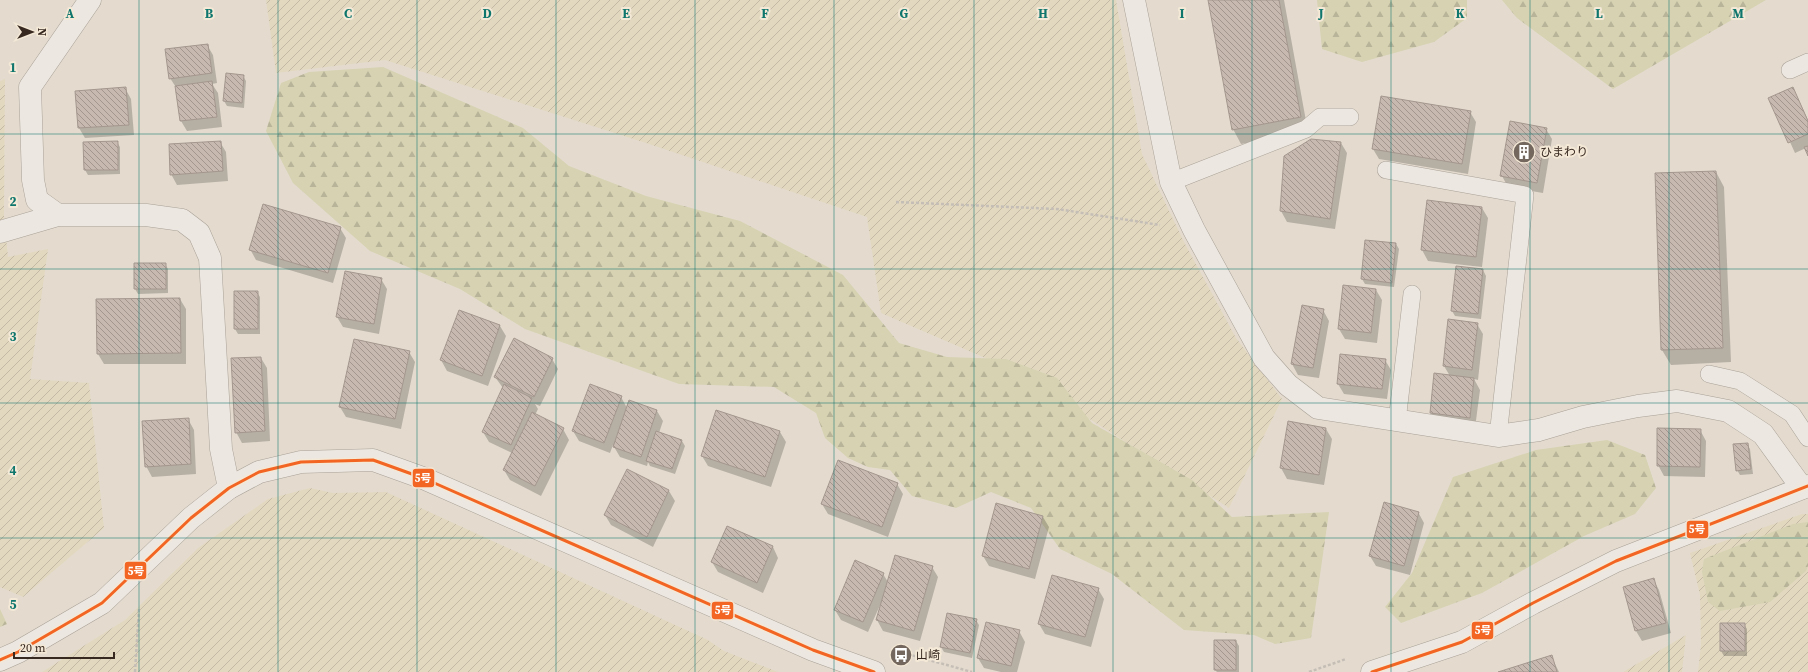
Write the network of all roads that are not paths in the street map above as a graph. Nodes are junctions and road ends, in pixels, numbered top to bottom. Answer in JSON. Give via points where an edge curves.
{"nodes":[{"id":1,"x":90,"y":0,"type":"edge"},
{"id":2,"x":1134,"y":0,"type":"edge"},
{"id":3,"x":1808,"y":62,"type":"edge"},
{"id":4,"x":1790,"y":70,"type":"dead end"},
{"id":5,"x":1350,"y":117,"type":"dead end"},
{"id":6,"x":1386,"y":170,"type":"dead end"},
{"id":7,"x":1171,"y":182,"type":"junction"},
{"id":8,"x":58,"y":214,"type":"junction"},
{"id":9,"x":0,"y":232,"type":"edge"},
{"id":10,"x":1412,"y":294,"type":"dead end"},
{"id":11,"x":1708,"y":374,"type":"dead end"},
{"id":12,"x":1397,"y":421,"type":"junction"},
{"id":13,"x":1498,"y":436,"type":"junction"},
{"id":14,"x":1808,"y":438,"type":"edge"},
{"id":15,"x":1805,"y":487,"type":"edge"},
{"id":16,"x":229,"y":488,"type":"junction"},
{"id":17,"x":0,"y":660,"type":"edge"},
{"id":18,"x":874,"y":672,"type":"edge"},
{"id":19,"x":1372,"y":672,"type":"edge"}],
"edges":[{"from":1,"to":8,"type":"street","via":[[30,87],[33,180],[37,200]]},
{"from":2,"to":7,"type":"street"},
{"from":3,"to":4,"type":"lane"},
{"from":5,"to":7,"type":"lane","via":[[1320,117],[1306,129]]},
{"from":6,"to":13,"type":"lane","via":[[1525,195]]},
{"from":7,"to":12,"type":"street","via":[[1194,230],[1264,358],[1288,385],[1318,408]]},
{"from":8,"to":9,"type":"street"},
{"from":8,"to":16,"type":"street","via":[[146,216],[182,220],[198,233],[210,258],[221,449]]},
{"from":10,"to":12,"type":"lane"},
{"from":11,"to":14,"type":"lane","via":[[1740,381],[1786,410],[1792,414]]},
{"from":12,"to":13,"type":"street"},
{"from":13,"to":15,"type":"street","via":[[1539,430],[1583,417],[1638,406],[1677,401],[1728,411],[1763,434]]},
{"from":15,"to":19,"type":"street","via":[[1616,562],[1462,642]]},
{"from":16,"to":17,"type":"street","via":[[191,518],[102,603]]},
{"from":16,"to":18,"type":"street","via":[[259,472],[301,462],[373,460],[423,478],[813,650]]}]}
